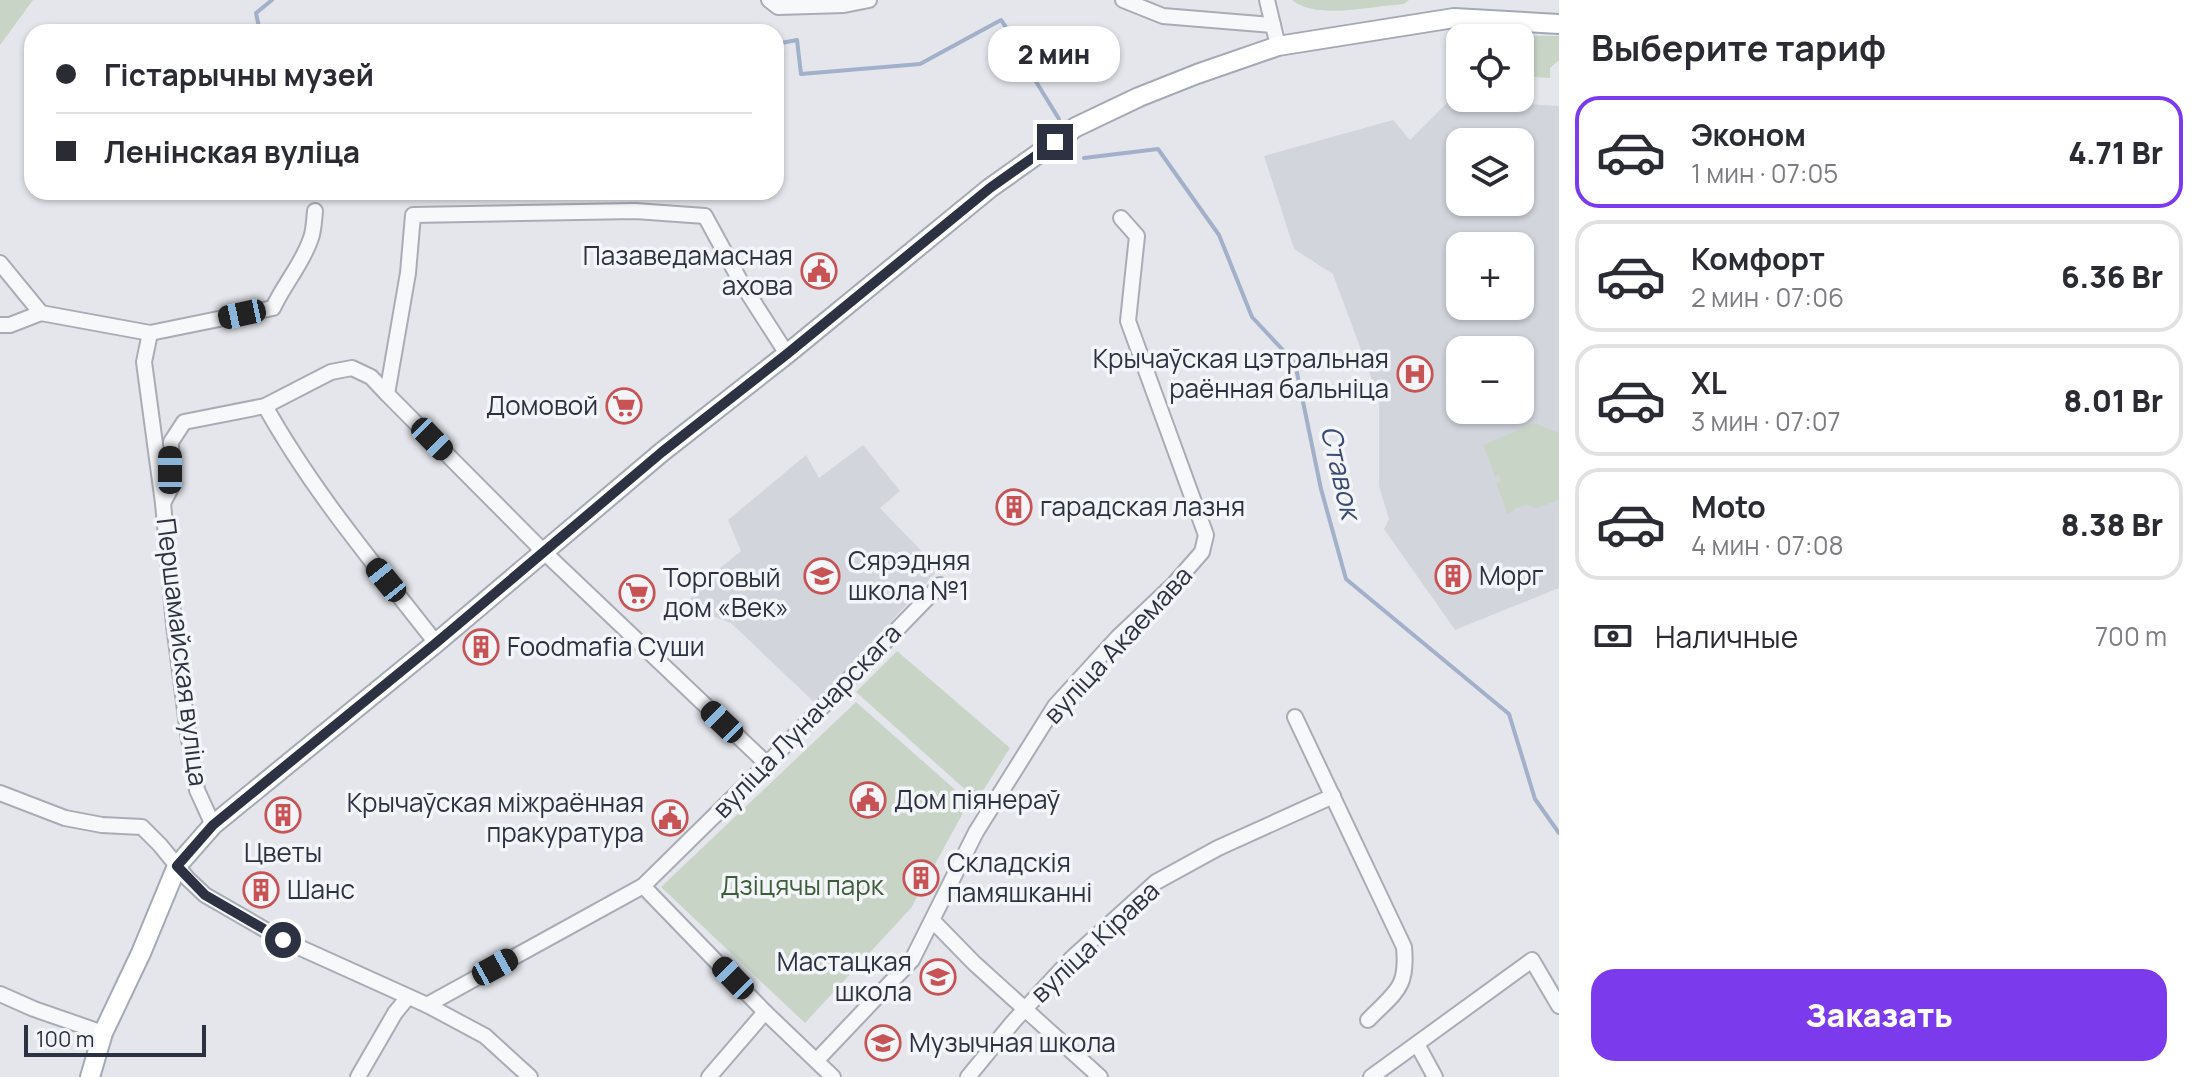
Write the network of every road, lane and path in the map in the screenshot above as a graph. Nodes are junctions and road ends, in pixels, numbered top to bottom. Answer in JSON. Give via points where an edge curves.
{"nodes":[{"id":1,"x":769,"y":0,"type":"edge"},
{"id":2,"x":869,"y":0,"type":"edge"},
{"id":3,"x":1123,"y":0,"type":"edge"},
{"id":4,"x":1267,"y":0,"type":"edge"},
{"id":5,"x":1559,"y":24,"type":"edge"},
{"id":6,"x":1273,"y":25,"type":"junction"},
{"id":7,"x":1278,"y":46,"type":"junction"},
{"id":8,"x":315,"y":211,"type":"dead end"},
{"id":9,"x":1121,"y":218,"type":"dead end"},
{"id":10,"x":0,"y":263,"type":"edge"},
{"id":11,"x":41,"y":313,"type":"junction"},
{"id":12,"x":0,"y":325,"type":"edge"},
{"id":13,"x":150,"y":333,"type":"junction"},
{"id":14,"x":787,"y":354,"type":"junction"},
{"id":15,"x":387,"y":394,"type":"junction"},
{"id":16,"x":265,"y":406,"type":"junction"},
{"id":17,"x":163,"y":503,"type":"junction"},
{"id":18,"x":543,"y":551,"type":"junction"},
{"id":19,"x":940,"y":585,"type":"dead end"},
{"id":20,"x":436,"y":643,"type":"junction"},
{"id":21,"x":1295,"y":717,"type":"dead end"},
{"id":22,"x":767,"y":764,"type":"junction"},
{"id":23,"x":0,"y":793,"type":"edge"},
{"id":24,"x":1333,"y":796,"type":"junction"},
{"id":25,"x":213,"y":825,"type":"junction"},
{"id":26,"x":177,"y":866,"type":"junction"},
{"id":27,"x":643,"y":886,"type":"junction"},
{"id":28,"x":933,"y":921,"type":"junction"},
{"id":29,"x":0,"y":994,"type":"edge"},
{"id":30,"x":408,"y":997,"type":"junction"},
{"id":31,"x":427,"y":1005,"type":"junction"},
{"id":32,"x":1559,"y":1006,"type":"edge"},
{"id":33,"x":1025,"y":1009,"type":"junction"},
{"id":34,"x":765,"y":1012,"type":"junction"},
{"id":35,"x":1368,"y":1020,"type":"dead end"},
{"id":36,"x":103,"y":1033,"type":"junction"},
{"id":37,"x":1417,"y":1044,"type":"junction"},
{"id":38,"x":817,"y":1060,"type":"junction"},
{"id":39,"x":90,"y":1077,"type":"edge"},
{"id":40,"x":358,"y":1077,"type":"edge"},
{"id":41,"x":530,"y":1077,"type":"edge"},
{"id":42,"x":709,"y":1077,"type":"edge"},
{"id":43,"x":833,"y":1077,"type":"edge"},
{"id":44,"x":968,"y":1077,"type":"edge"},
{"id":45,"x":1100,"y":1077,"type":"edge"},
{"id":46,"x":1371,"y":1077,"type":"edge"},
{"id":47,"x":1435,"y":1077,"type":"edge"}],
"edges":[{"from":1,"to":2,"type":"street","via":[[778,7]]},
{"from":3,"to":6,"type":"street","via":[[1163,16]]},
{"from":4,"to":6,"type":"street"},
{"from":5,"to":7,"type":"main road","via":[[1454,18]]},
{"from":6,"to":7,"type":"street"},
{"from":7,"to":14,"type":"main road","via":[[1139,97],[1076,127],[990,188]]},
{"from":8,"to":13,"type":"street","via":[[312,237],[273,308]]},
{"from":9,"to":28,"type":"street","name":"вуліца Акаемава","via":[[1137,236],[1128,321],[1206,535],[1202,552],[1055,706],[976,832]]},
{"from":10,"to":11,"type":"street"},
{"from":11,"to":12,"type":"street"},
{"from":11,"to":13,"type":"street"},
{"from":13,"to":17,"type":"street","name":"Першамайская вуліца","via":[[144,362]]},
{"from":14,"to":15,"type":"street","via":[[705,216],[635,211],[413,215]]},
{"from":14,"to":18,"type":"main road"},
{"from":15,"to":16,"type":"street","via":[[371,377],[352,368],[331,372]]},
{"from":15,"to":18,"type":"street"},
{"from":16,"to":17,"type":"street","via":[[184,422],[171,442],[171,488]]},
{"from":16,"to":20,"type":"street","via":[[289,450],[352,538]]},
{"from":17,"to":25,"type":"street","name":"Першамайская вуліца","via":[[188,733],[197,790]]},
{"from":18,"to":20,"type":"main road"},
{"from":18,"to":22,"type":"street"},
{"from":19,"to":22,"type":"street","name":"вуліца Луначарскага"},
{"from":20,"to":25,"type":"main road"},
{"from":21,"to":24,"type":"street"},
{"from":22,"to":27,"type":"street","name":"вуліца Луначарскага"},
{"from":23,"to":26,"type":"street","via":[[65,818],[142,827]]},
{"from":24,"to":33,"type":"street","name":"вуліца Кірава","via":[[1156,882]]},
{"from":24,"to":35,"type":"street","via":[[1404,947],[1401,985]]},
{"from":25,"to":26,"type":"main road"},
{"from":26,"to":30,"type":"street","via":[[205,895],[283,940]]},
{"from":26,"to":36,"type":"main road"},
{"from":27,"to":31,"type":"street","name":"вуліца Луначарскага"},
{"from":27,"to":34,"type":"street"},
{"from":28,"to":33,"type":"street"},
{"from":28,"to":38,"type":"street","name":"вуліца Акаемава","via":[[912,960]]},
{"from":29,"to":36,"type":"street"},
{"from":30,"to":31,"type":"street"},
{"from":30,"to":40,"type":"street"},
{"from":31,"to":41,"type":"street","via":[[485,1036]]},
{"from":32,"to":37,"type":"street","via":[[1532,960]]},
{"from":33,"to":44,"type":"street","name":"вуліца Кірава"},
{"from":33,"to":45,"type":"street"},
{"from":34,"to":38,"type":"street"},
{"from":34,"to":42,"type":"street"},
{"from":36,"to":39,"type":"main road"},
{"from":37,"to":46,"type":"street"},
{"from":37,"to":47,"type":"street"},
{"from":38,"to":43,"type":"street"}]}
